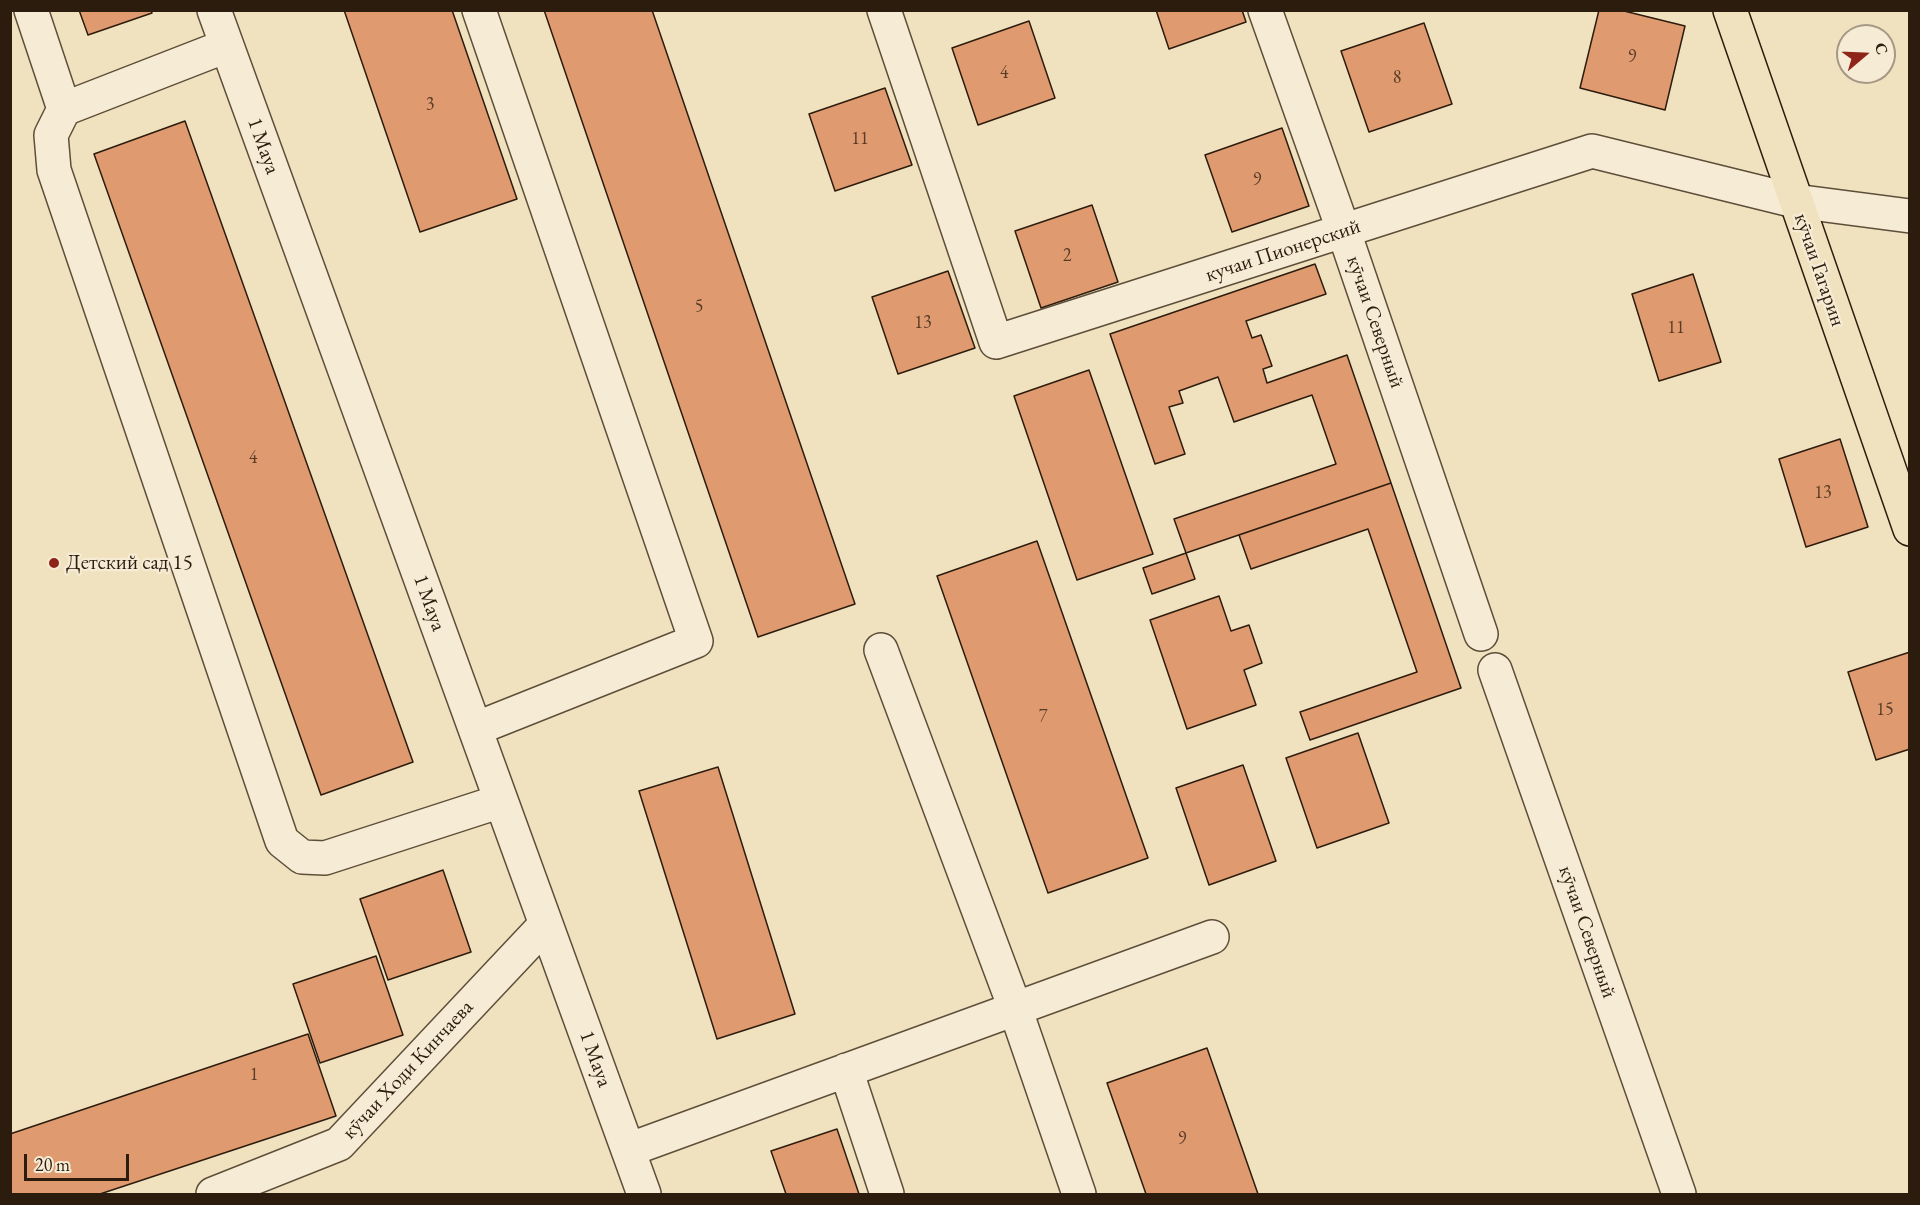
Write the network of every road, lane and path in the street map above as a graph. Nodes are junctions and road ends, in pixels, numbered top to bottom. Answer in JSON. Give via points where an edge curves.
{"nodes":[{"id":1,"x":31,"y":10,"type":"edge"},
{"id":2,"x":214,"y":10,"type":"edge"},
{"id":3,"x":479,"y":10,"type":"edge"},
{"id":4,"x":884,"y":10,"type":"edge"},
{"id":5,"x":1266,"y":10,"type":"edge"},
{"id":6,"x":1730,"y":10,"type":"edge"},
{"id":7,"x":226,"y":45,"type":"junction"},
{"id":8,"x":64,"y":109,"type":"junction"},
{"id":9,"x":1795,"y":201,"type":"junction"},
{"id":10,"x":1910,"y":216,"type":"edge"},
{"id":11,"x":1344,"y":232,"type":"junction"},
{"id":12,"x":1910,"y":529,"type":"edge"},
{"id":13,"x":1481,"y":634,"type":"dead end"},
{"id":14,"x":881,"y":650,"type":"dead end"},
{"id":15,"x":1495,"y":670,"type":"dead end"},
{"id":16,"x":475,"y":729,"type":"junction"},
{"id":17,"x":501,"y":801,"type":"junction"},
{"id":18,"x":546,"y":924,"type":"junction"},
{"id":19,"x":1212,"y":937,"type":"dead end"},
{"id":20,"x":1015,"y":1008,"type":"junction"},
{"id":21,"x":846,"y":1070,"type":"junction"},
{"id":22,"x":628,"y":1150,"type":"junction"},
{"id":23,"x":213,"y":1194,"type":"edge"},
{"id":24,"x":644,"y":1194,"type":"edge"},
{"id":25,"x":887,"y":1194,"type":"edge"},
{"id":26,"x":1079,"y":1194,"type":"edge"},
{"id":27,"x":1679,"y":1194,"type":"edge"}],
"edges":[{"from":1,"to":8,"type":"street"},
{"from":2,"to":7,"type":"street","name":"1 Maya"},
{"from":3,"to":16,"type":"street","via":[[696,641]]},
{"from":4,"to":11,"type":"street","name":"кучаи Пионерский","via":[[996,342]]},
{"from":5,"to":11,"type":"street","name":"кӯчаи Северный"},
{"from":6,"to":9,"type":"main road","name":"кӯчаи Гагарин"},
{"from":7,"to":8,"type":"street"},
{"from":7,"to":16,"type":"street","name":"1 Maya"},
{"from":8,"to":17,"type":"street","via":[[51,135],[54,170],[282,841],[302,857],[325,858]]},
{"from":9,"to":10,"type":"street","name":"кучаи Пионерский"},
{"from":9,"to":11,"type":"street","name":"кучаи Пионерский","via":[[1592,151]]},
{"from":9,"to":12,"type":"main road","name":"кӯчаи Гагарин"},
{"from":11,"to":13,"type":"street","name":"кӯчаи Северный"},
{"from":14,"to":20,"type":"street"},
{"from":15,"to":27,"type":"street","name":"кӯчаи Северный"},
{"from":16,"to":17,"type":"street","name":"1 Maya"},
{"from":17,"to":18,"type":"street","name":"1 Maya"},
{"from":18,"to":22,"type":"street","name":"1 Maya"},
{"from":18,"to":23,"type":"street","name":"кӯчаи Ходи Кинчаева","via":[[339,1144]]},
{"from":19,"to":20,"type":"street"},
{"from":20,"to":21,"type":"street"},
{"from":20,"to":26,"type":"street"},
{"from":21,"to":22,"type":"street"},
{"from":21,"to":25,"type":"street"},
{"from":22,"to":24,"type":"street","name":"1 Maya"}]}
